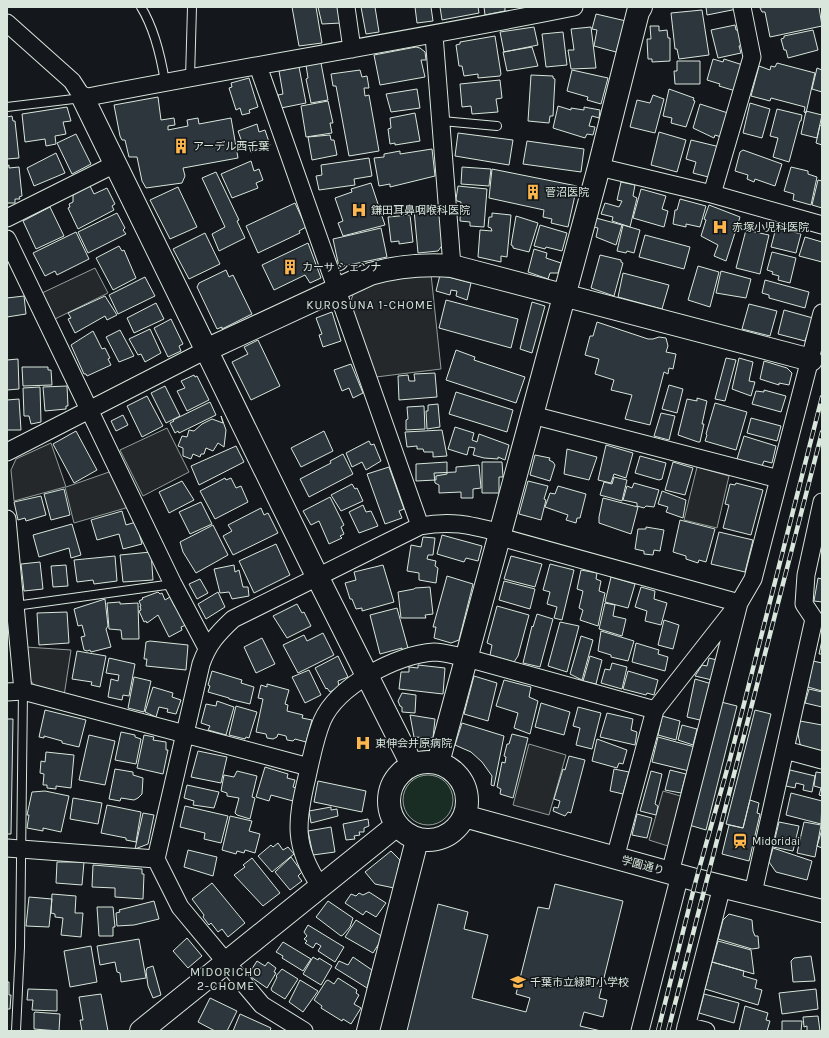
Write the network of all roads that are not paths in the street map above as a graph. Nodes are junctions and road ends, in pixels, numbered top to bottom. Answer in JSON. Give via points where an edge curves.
{"nodes":[{"id":1,"x":141,"y":7,"type":"edge"},
{"id":2,"x":192,"y":7,"type":"edge"},
{"id":3,"x":346,"y":7,"type":"edge"},
{"id":4,"x":574,"y":7,"type":"edge"},
{"id":5,"x":641,"y":7,"type":"edge"},
{"id":6,"x":742,"y":7,"type":"edge"},
{"id":7,"x":7,"y":23,"type":"edge"},
{"id":8,"x":434,"y":35,"type":"junction"},
{"id":9,"x":352,"y":49,"type":"junction"},
{"id":10,"x":258,"y":66,"type":"junction"},
{"id":11,"x":190,"y":78,"type":"junction"},
{"id":12,"x":165,"y":82,"type":"junction"},
{"id":13,"x":83,"y":98,"type":"junction"},
{"id":14,"x":7,"y":107,"type":"edge"},
{"id":15,"x":442,"y":121,"type":"junction"},
{"id":16,"x":497,"y":126,"type":"dead end"},
{"id":17,"x":115,"y":164,"type":"junction"},
{"id":18,"x":599,"y":167,"type":"junction"},
{"id":19,"x":712,"y":194,"type":"junction"},
{"id":20,"x":7,"y":218,"type":"edge"},
{"id":21,"x":822,"y":225,"type":"edge"},
{"id":22,"x":7,"y":239,"type":"edge"},
{"id":23,"x":452,"y":266,"type":"junction"},
{"id":24,"x":336,"y":290,"type":"junction"},
{"id":25,"x":564,"y":296,"type":"junction"},
{"id":26,"x":822,"y":313,"type":"edge"},
{"id":27,"x":206,"y":350,"type":"junction"},
{"id":28,"x":816,"y":362,"type":"edge"},
{"id":29,"x":91,"y":410,"type":"junction"},
{"id":30,"x":532,"y":415,"type":"junction"},
{"id":31,"x":7,"y":452,"type":"edge"},
{"id":32,"x":779,"y":479,"type":"junction"},
{"id":33,"x":822,"y":502,"type":"edge"},
{"id":34,"x":7,"y":519,"type":"edge"},
{"id":35,"x":420,"y":526,"type":"junction"},
{"id":36,"x":500,"y":535,"type":"junction"},
{"id":37,"x":317,"y":576,"type":"junction"},
{"id":38,"x":173,"y":584,"type":"junction"},
{"id":39,"x":739,"y":603,"type":"junction"},
{"id":40,"x":15,"y":606,"type":"junction"},
{"id":41,"x":818,"y":620,"type":"edge"},
{"id":42,"x":207,"y":648,"type":"junction"},
{"id":43,"x":467,"y":658,"type":"junction"},
{"id":44,"x":367,"y":676,"type":"junction"},
{"id":45,"x":15,"y":692,"type":"edge"},
{"id":46,"x":656,"y":710,"type":"junction"},
{"id":47,"x":185,"y":734,"type":"junction"},
{"id":48,"x":785,"y":750,"type":"junction"},
{"id":49,"x":822,"y":760,"type":"edge"},
{"id":50,"x":438,"y":763,"type":"junction"},
{"id":51,"x":412,"y":765,"type":"junction"},
{"id":52,"x":309,"y":767,"type":"junction"},
{"id":53,"x":464,"y":816,"type":"junction"},
{"id":54,"x":397,"y":826,"type":"junction"},
{"id":55,"x":417,"y":840,"type":"junction"},
{"id":56,"x":14,"y":849,"type":"edge"},
{"id":57,"x":615,"y":858,"type":"junction"},
{"id":58,"x":156,"y":859,"type":"junction"},
{"id":59,"x":675,"y":874,"type":"junction"},
{"id":60,"x":320,"y":886,"type":"junction"},
{"id":61,"x":722,"y":886,"type":"junction"},
{"id":62,"x":753,"y":893,"type":"junction"},
{"id":63,"x":822,"y":911,"type":"edge"},
{"id":64,"x":226,"y":962,"type":"junction"},
{"id":65,"x":686,"y":1028,"type":"edge"},
{"id":66,"x":16,"y":1031,"type":"edge"},
{"id":67,"x":141,"y":1031,"type":"edge"},
{"id":68,"x":304,"y":1031,"type":"edge"},
{"id":69,"x":368,"y":1031,"type":"edge"},
{"id":70,"x":640,"y":1031,"type":"edge"},
{"id":71,"x":706,"y":1031,"type":"edge"}],
"edges":[{"from":1,"to":12,"type":"lane","via":[[163,67]]},
{"from":2,"to":11,"type":"lane"},
{"from":3,"to":9,"type":"street"},
{"from":4,"to":8,"type":"street"},
{"from":5,"to":18,"type":"street"},
{"from":6,"to":19,"type":"street","via":[[752,57]]},
{"from":7,"to":13,"type":"street","via":[[72,81]]},
{"from":8,"to":9,"type":"street"},
{"from":8,"to":15,"type":"street"},
{"from":9,"to":10,"type":"street"},
{"from":10,"to":11,"type":"street"},
{"from":10,"to":24,"type":"street"},
{"from":11,"to":12,"type":"street"},
{"from":12,"to":13,"type":"street"},
{"from":13,"to":14,"type":"lane"},
{"from":13,"to":17,"type":"street"},
{"from":15,"to":16,"type":"lane"},
{"from":15,"to":23,"type":"street"},
{"from":17,"to":20,"type":"street"},
{"from":17,"to":27,"type":"street"},
{"from":18,"to":19,"type":"street"},
{"from":18,"to":25,"type":"street"},
{"from":19,"to":21,"type":"street"},
{"from":22,"to":29,"type":"street"},
{"from":23,"to":24,"type":"street","via":[[423,264],[395,267],[370,274]]},
{"from":23,"to":25,"type":"street"},
{"from":24,"to":27,"type":"street"},
{"from":24,"to":35,"type":"street"},
{"from":25,"to":28,"type":"street"},
{"from":25,"to":30,"type":"street"},
{"from":26,"to":28,"type":"street"},
{"from":27,"to":29,"type":"street"},
{"from":27,"to":37,"type":"street"},
{"from":28,"to":32,"type":"street"},
{"from":29,"to":31,"type":"street"},
{"from":29,"to":38,"type":"street"},
{"from":30,"to":32,"type":"street"},
{"from":30,"to":36,"type":"street"},
{"from":32,"to":39,"type":"street","via":[[753,579]]},
{"from":33,"to":41,"type":"street","via":[[806,575],[804,604]]},
{"from":34,"to":40,"type":"street"},
{"from":35,"to":36,"type":"street","via":[[442,522],[462,524]]},
{"from":35,"to":37,"type":"street"},
{"from":36,"to":39,"type":"street"},
{"from":36,"to":43,"type":"street"},
{"from":37,"to":42,"type":"street","via":[[233,619]]},
{"from":37,"to":44,"type":"street"},
{"from":38,"to":40,"type":"lane"},
{"from":38,"to":42,"type":"street"},
{"from":39,"to":46,"type":"street"},
{"from":39,"to":59,"type":"street"},
{"from":40,"to":45,"type":"street"},
{"from":41,"to":48,"type":"street"},
{"from":42,"to":47,"type":"street"},
{"from":43,"to":44,"type":"street","via":[[436,652],[414,655]]},
{"from":43,"to":46,"type":"street"},
{"from":43,"to":50,"type":"street"},
{"from":44,"to":51,"type":"street"},
{"from":44,"to":52,"type":"street","via":[[343,694],[330,708],[322,721]]},
{"from":45,"to":47,"type":"street"},
{"from":45,"to":56,"type":"lane"},
{"from":46,"to":57,"type":"street"},
{"from":47,"to":52,"type":"street"},
{"from":47,"to":58,"type":"street"},
{"from":48,"to":49,"type":"street"},
{"from":48,"to":62,"type":"street"},
{"from":50,"to":51,"type":"street"},
{"from":50,"to":53,"type":"street","via":[[460,778],[466,790]]},
{"from":51,"to":54,"type":"street","via":[[394,780],[390,792],[388,804]]},
{"from":52,"to":60,"type":"street","via":[[299,808],[298,827],[301,848]]},
{"from":53,"to":55,"type":"street","via":[[458,827],[438,840]]},
{"from":53,"to":57,"type":"street","name":"学園通り"},
{"from":54,"to":55,"type":"street"},
{"from":54,"to":60,"type":"street"},
{"from":55,"to":69,"type":"street"},
{"from":56,"to":58,"type":"street"},
{"from":56,"to":66,"type":"lane","via":[[20,947]]},
{"from":57,"to":59,"type":"street","name":"学園通り"},
{"from":58,"to":64,"type":"street","via":[[180,907]]},
{"from":59,"to":61,"type":"street","name":"学園通り"},
{"from":59,"to":70,"type":"street"},
{"from":60,"to":64,"type":"street"},
{"from":61,"to":62,"type":"street","name":"学園通り"},
{"from":61,"to":65,"type":"street"},
{"from":62,"to":63,"type":"street","name":"学園通り"},
{"from":64,"to":67,"type":"street"},
{"from":64,"to":68,"type":"street","via":[[262,1005]]},
{"from":65,"to":71,"type":"street"}]}
